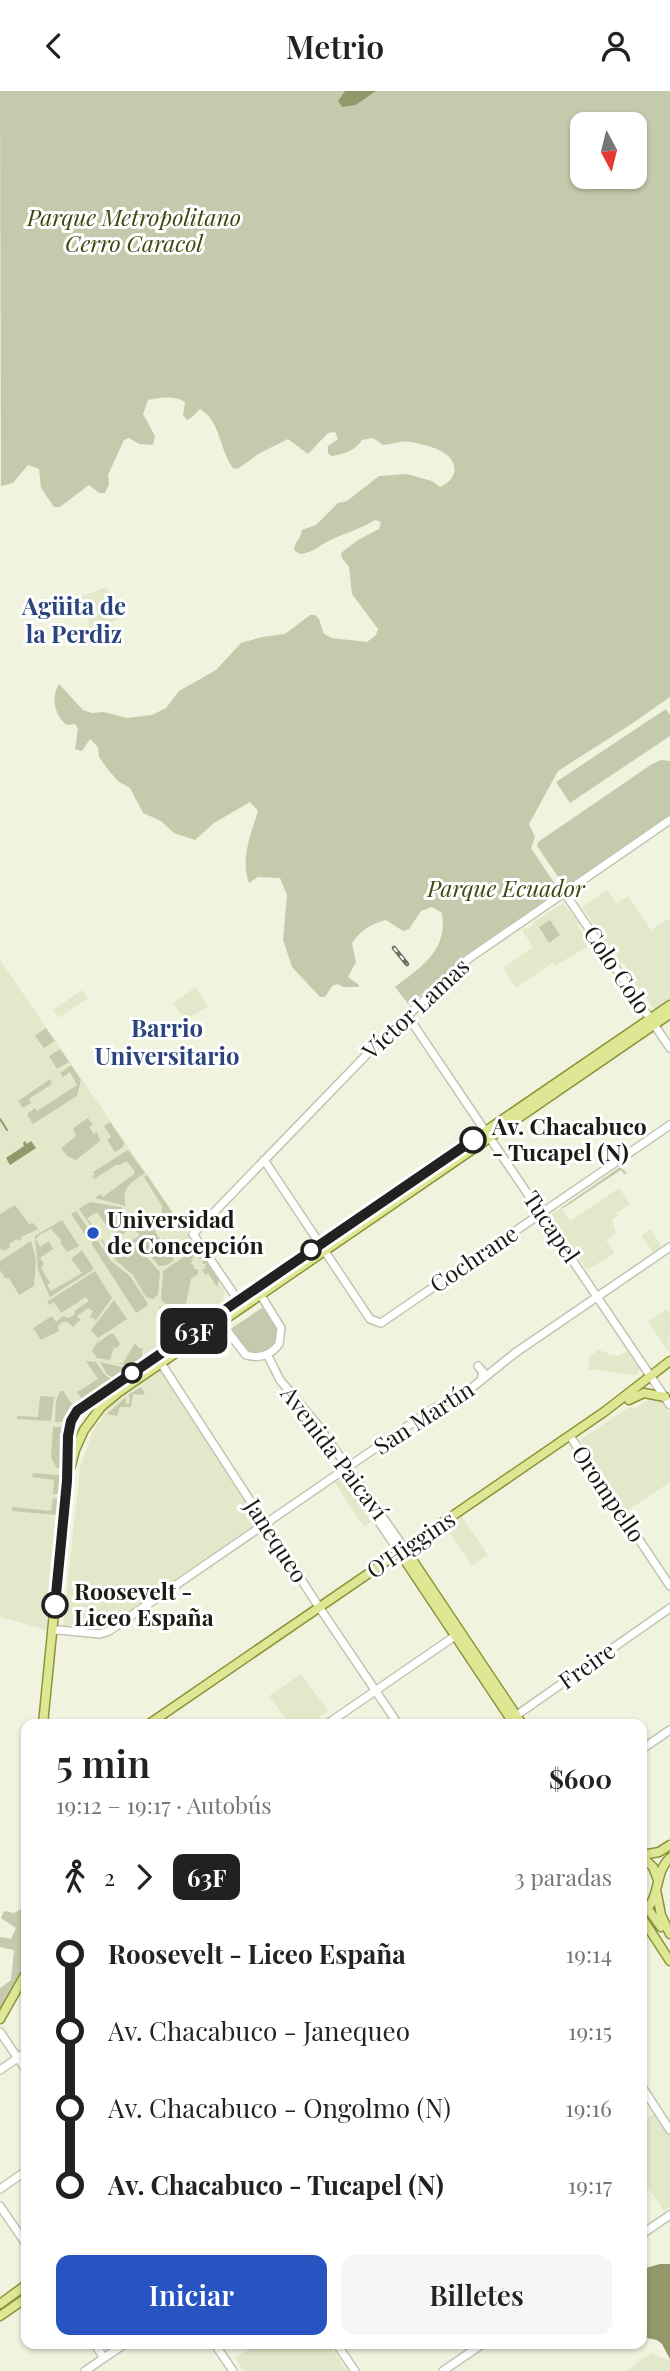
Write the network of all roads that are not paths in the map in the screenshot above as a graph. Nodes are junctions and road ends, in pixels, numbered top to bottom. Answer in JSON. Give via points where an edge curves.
{"nodes":[{"id":1,"x":670,"y":820,"type":"edge"},
{"id":2,"x":564,"y":892,"type":"junction"},
{"id":3,"x":670,"y":1005,"type":"edge"},
{"id":4,"x":670,"y":1014,"type":"edge"},
{"id":5,"x":407,"y":1015,"type":"junction"},
{"id":6,"x":652,"y":1022,"type":"junction"},
{"id":7,"x":670,"y":1048,"type":"edge"},
{"id":8,"x":670,"y":1125,"type":"edge"},
{"id":9,"x":488,"y":1134,"type":"junction"},
{"id":10,"x":264,"y":1160,"type":"junction"},
{"id":11,"x":541,"y":1213,"type":"junction"},
{"id":12,"x":670,"y":1247,"type":"edge"},
{"id":13,"x":322,"y":1248,"type":"junction"},
{"id":14,"x":260,"y":1294,"type":"junction"},
{"id":15,"x":597,"y":1297,"type":"junction"},
{"id":16,"x":238,"y":1300,"type":"junction"},
{"id":17,"x":218,"y":1319,"type":"junction"},
{"id":18,"x":267,"y":1354,"type":"junction"},
{"id":19,"x":159,"y":1360,"type":"junction"},
{"id":20,"x":670,"y":1361,"type":"edge"},
{"id":21,"x":478,"y":1366,"type":"dead end"},
{"id":22,"x":650,"y":1375,"type":"junction"},
{"id":23,"x":481,"y":1380,"type":"junction"},
{"id":24,"x":667,"y":1401,"type":"edge"},
{"id":25,"x":604,"y":1412,"type":"junction"},
{"id":26,"x":570,"y":1436,"type":"junction"},
{"id":27,"x":346,"y":1469,"type":"junction"},
{"id":28,"x":67,"y":1481,"type":"junction"},
{"id":29,"x":265,"y":1524,"type":"junction"},
{"id":30,"x":402,"y":1551,"type":"junction"},
{"id":31,"x":670,"y":1586,"type":"edge"},
{"id":32,"x":319,"y":1607,"type":"junction"},
{"id":33,"x":670,"y":1608,"type":"edge"},
{"id":34,"x":52,"y":1632,"type":"junction"},
{"id":35,"x":455,"y":1636,"type":"junction"},
{"id":36,"x":375,"y":1691,"type":"junction"},
{"id":37,"x":43,"y":1719,"type":"edge"},
{"id":38,"x":156,"y":1719,"type":"edge"},
{"id":39,"x":334,"y":1719,"type":"edge"},
{"id":40,"x":395,"y":1719,"type":"edge"},
{"id":41,"x":510,"y":1719,"type":"edge"},
{"id":42,"x":510,"y":1719,"type":"edge"},
{"id":43,"x":514,"y":1719,"type":"edge"},
{"id":44,"x":670,"y":1730,"type":"edge"},
{"id":45,"x":647,"y":1746,"type":"edge"},
{"id":46,"x":670,"y":1845,"type":"edge"},
{"id":47,"x":647,"y":1855,"type":"edge"},
{"id":48,"x":670,"y":1858,"type":"edge"},
{"id":49,"x":647,"y":1861,"type":"edge"},
{"id":50,"x":658,"y":1887,"type":"junction"},
{"id":51,"x":647,"y":1907,"type":"edge"},
{"id":52,"x":647,"y":1913,"type":"edge"},
{"id":53,"x":647,"y":1916,"type":"edge"},
{"id":54,"x":670,"y":1936,"type":"edge"},
{"id":55,"x":670,"y":1961,"type":"edge"},
{"id":56,"x":21,"y":1982,"type":"edge"},
{"id":57,"x":0,"y":2019,"type":"edge"},
{"id":58,"x":0,"y":2032,"type":"edge"},
{"id":59,"x":21,"y":2056,"type":"edge"},
{"id":60,"x":18,"y":2058,"type":"junction"},
{"id":61,"x":21,"y":2062,"type":"edge"},
{"id":62,"x":0,"y":2070,"type":"edge"},
{"id":63,"x":647,"y":2095,"type":"edge"},
{"id":64,"x":670,"y":2130,"type":"edge"},
{"id":65,"x":21,"y":2174,"type":"edge"},
{"id":66,"x":0,"y":2189,"type":"edge"},
{"id":67,"x":0,"y":2206,"type":"edge"},
{"id":68,"x":670,"y":2215,"type":"edge"},
{"id":69,"x":647,"y":2231,"type":"edge"},
{"id":70,"x":21,"y":2237,"type":"edge"},
{"id":71,"x":21,"y":2289,"type":"edge"},
{"id":72,"x":21,"y":2301,"type":"edge"},
{"id":73,"x":0,"y":2304,"type":"edge"},
{"id":74,"x":0,"y":2316,"type":"edge"},
{"id":75,"x":98,"y":2349,"type":"edge"},
{"id":76,"x":118,"y":2349,"type":"edge"},
{"id":77,"x":218,"y":2349,"type":"edge"},
{"id":78,"x":340,"y":2349,"type":"edge"},
{"id":79,"x":475,"y":2349,"type":"edge"},
{"id":80,"x":104,"y":2358,"type":"junction"},
{"id":81,"x":85,"y":2371,"type":"edge"},
{"id":82,"x":233,"y":2371,"type":"edge"},
{"id":83,"x":355,"y":2371,"type":"edge"},
{"id":84,"x":443,"y":2371,"type":"edge"}],
"edges":[{"from":1,"to":2,"type":"main road","name":"Víctor Lamas"},
{"from":2,"to":5,"type":"main road","name":"Víctor Lamas","via":[[474,954]]},
{"from":2,"to":6,"type":"main road","name":"Colo Colo"},
{"from":3,"to":6,"type":"main road"},
{"from":4,"to":6,"type":"main road"},
{"from":5,"to":9,"type":"main road","name":"Tucapel"},
{"from":5,"to":10,"type":"main road","name":"Víctor Lamas"},
{"from":6,"to":7,"type":"main road","name":"Colo Colo"},
{"from":6,"to":9,"type":"main road"},
{"from":8,"to":11,"type":"main road","name":"Cochrane"},
{"from":9,"to":11,"type":"main road","name":"Tucapel"},
{"from":9,"to":13,"type":"main road"},
{"from":10,"to":13,"type":"main road"},
{"from":10,"to":16,"type":"main road","name":"Víctor Lamas","via":[[193,1234]]},
{"from":11,"to":13,"type":"main road","name":"Cochrane","via":[[381,1323],[370,1319]]},
{"from":11,"to":15,"type":"main road","name":"Tucapel"},
{"from":12,"to":15,"type":"main road","name":"San Martín"},
{"from":13,"to":14,"type":"main road"},
{"from":13,"to":16,"type":"main road"},
{"from":14,"to":17,"type":"main road"},
{"from":14,"to":18,"type":"main road","via":[[281,1328],[279,1344]]},
{"from":15,"to":22,"type":"main road","name":"Tucapel"},
{"from":15,"to":23,"type":"main road","name":"San Martín"},
{"from":16,"to":17,"type":"main road"},
{"from":17,"to":18,"type":"main road","via":[[246,1355]]},
{"from":17,"to":19,"type":"main road"},
{"from":18,"to":27,"type":"main road","name":"Avenida Paicaví","via":[[280,1380],[317,1424]]},
{"from":19,"to":28,"type":"main road","via":[[93,1416],[79,1441]]},
{"from":19,"to":28,"type":"main road","via":[[80,1409],[68,1436]]},
{"from":19,"to":29,"type":"main road","name":"Janequeo"},
{"from":20,"to":22,"type":"main road","name":"O'Higgins"},
{"from":21,"to":23,"type":"main road","via":[[483,1372]]},
{"from":22,"to":24,"type":"main road","name":"Tucapel"},
{"from":22,"to":25,"type":"main road","name":"O'Higgins"},
{"from":23,"to":27,"type":"main road","name":"San Martín"},
{"from":24,"to":25,"type":"main road","via":[[648,1393]]},
{"from":25,"to":26,"type":"main road","name":"O'Higgins"},
{"from":26,"to":30,"type":"main road","name":"O'Higgins"},
{"from":26,"to":31,"type":"main road","name":"Orompello"},
{"from":27,"to":29,"type":"main road","name":"San Martín"},
{"from":27,"to":30,"type":"main road","name":"Avenida Paicaví"},
{"from":28,"to":34,"type":"main road"},
{"from":29,"to":32,"type":"main road","name":"Janequeo"},
{"from":29,"to":34,"type":"main road","name":"San Martín","via":[[106,1633]]},
{"from":30,"to":32,"type":"main road","name":"O'Higgins"},
{"from":30,"to":35,"type":"main road","name":"Avenida Paicaví"},
{"from":30,"to":41,"type":"main road","name":"Avenida Paicaví"},
{"from":32,"to":36,"type":"main road","name":"Janequeo"},
{"from":32,"to":38,"type":"main road","name":"O'Higgins"},
{"from":33,"to":43,"type":"main road","name":"Freire"},
{"from":34,"to":37,"type":"main road"},
{"from":35,"to":36,"type":"main road"},
{"from":35,"to":42,"type":"main road","name":"Avenida Paicaví"},
{"from":36,"to":39,"type":"main road"},
{"from":36,"to":40,"type":"main road","name":"Janequeo"},
{"from":44,"to":45,"type":"main road"},
{"from":46,"to":47,"type":"main road"},
{"from":48,"to":50,"type":"main road"},
{"from":49,"to":50,"type":"main road"},
{"from":50,"to":51,"type":"main road"},
{"from":50,"to":54,"type":"main road","via":[[661,1916]]},
{"from":52,"to":54,"type":"main road"},
{"from":53,"to":55,"type":"main road"},
{"from":56,"to":57,"type":"main road"},
{"from":58,"to":60,"type":"main road"},
{"from":59,"to":60,"type":"main road"},
{"from":60,"to":61,"type":"main road"},
{"from":60,"to":62,"type":"main road"},
{"from":63,"to":64,"type":"main road"},
{"from":65,"to":66,"type":"main road"},
{"from":67,"to":70,"type":"main road"},
{"from":68,"to":69,"type":"main road"},
{"from":71,"to":73,"type":"main road"},
{"from":72,"to":74,"type":"main road"},
{"from":75,"to":80,"type":"main road"},
{"from":76,"to":80,"type":"main road"},
{"from":77,"to":82,"type":"main road"},
{"from":78,"to":83,"type":"main road"},
{"from":79,"to":84,"type":"main road"},
{"from":80,"to":81,"type":"main road"}]}
